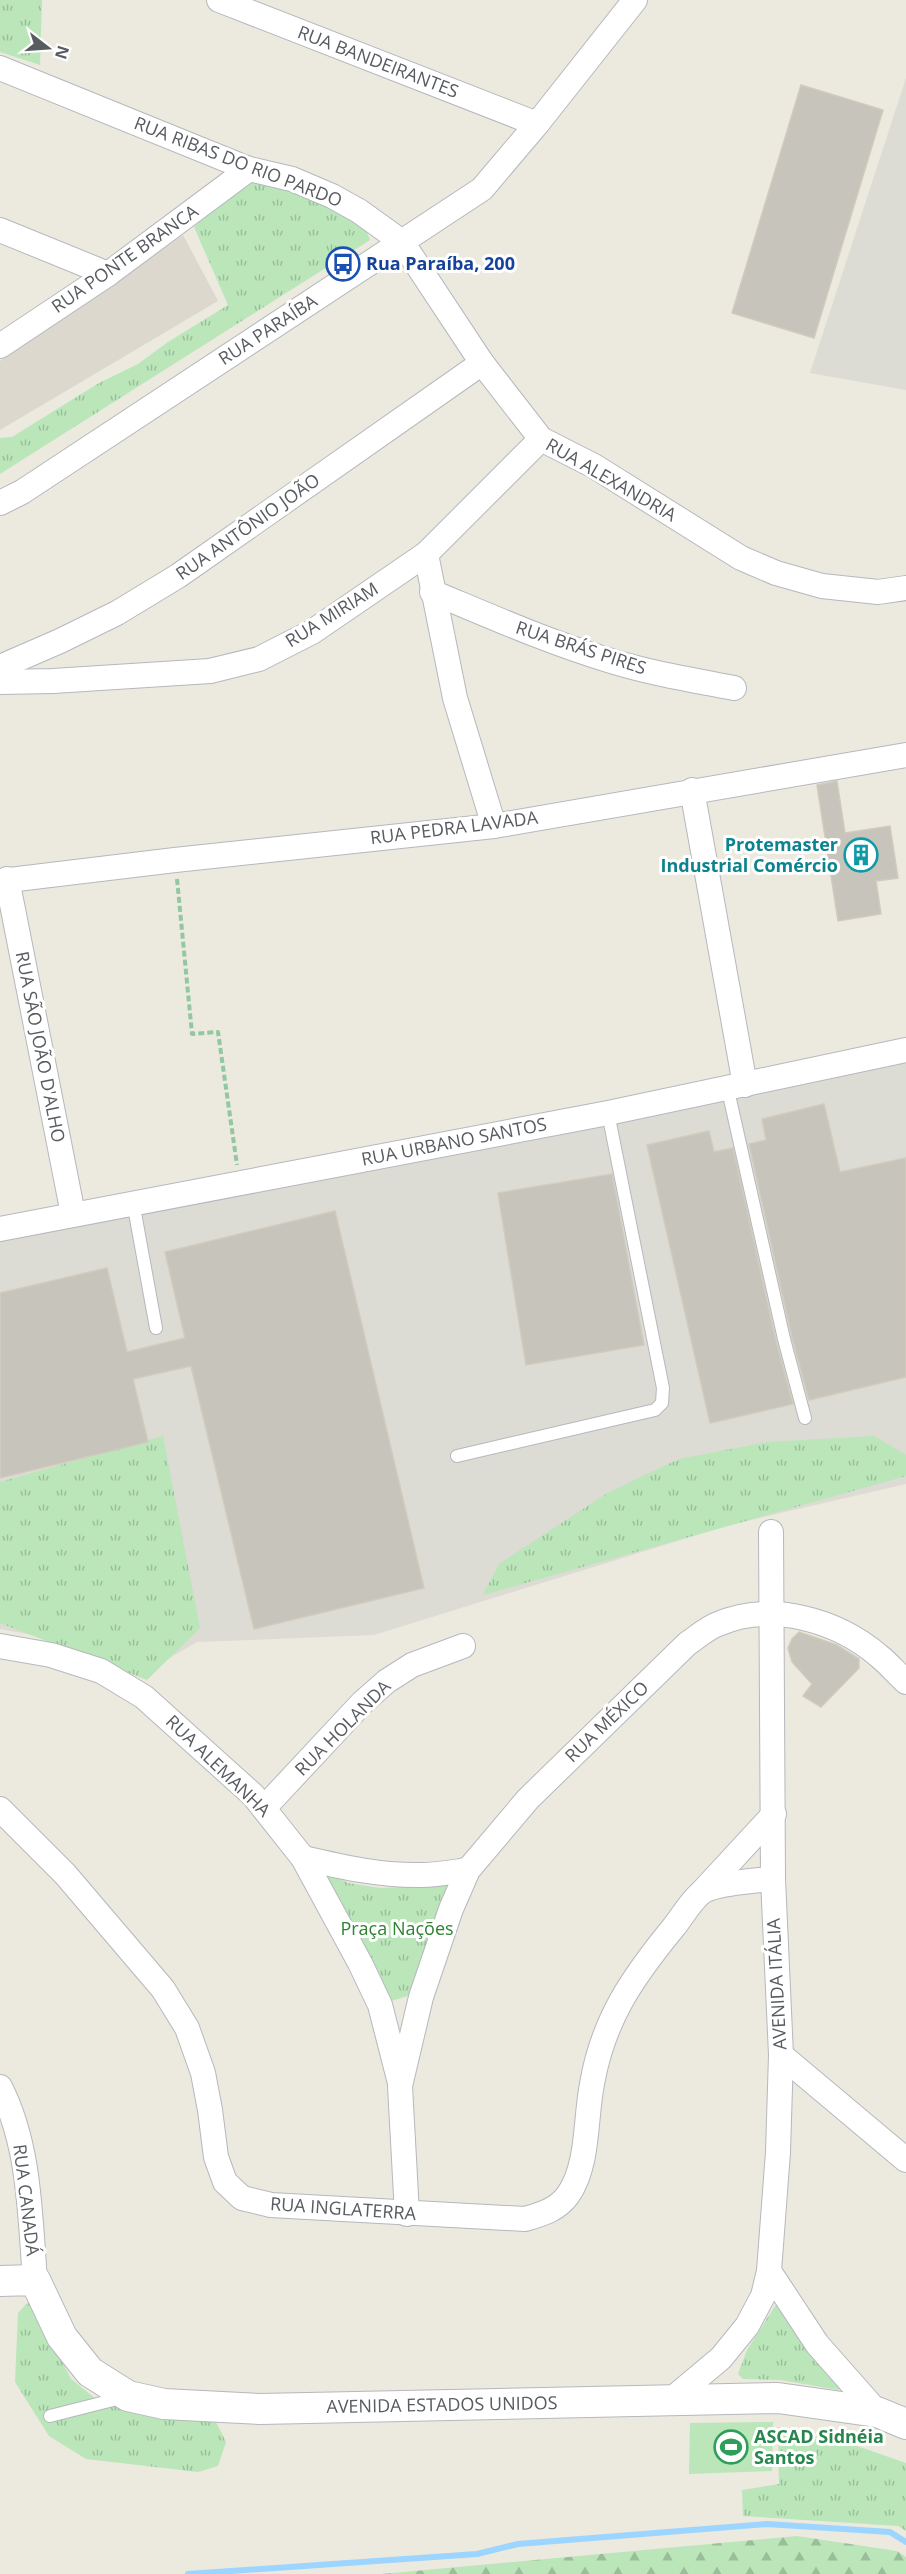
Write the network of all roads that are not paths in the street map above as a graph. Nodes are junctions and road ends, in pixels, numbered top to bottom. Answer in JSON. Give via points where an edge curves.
{"nodes":[{"id":1,"x":219,"y":0,"type":"edge"},
{"id":2,"x":635,"y":0,"type":"edge"},
{"id":3,"x":0,"y":68,"type":"edge"},
{"id":4,"x":537,"y":124,"type":"junction"},
{"id":5,"x":249,"y":169,"type":"junction"},
{"id":6,"x":0,"y":231,"type":"edge"},
{"id":7,"x":402,"y":242,"type":"junction"},
{"id":8,"x":108,"y":274,"type":"junction"},
{"id":9,"x":0,"y":346,"type":"edge"},
{"id":10,"x":482,"y":363,"type":"junction"},
{"id":11,"x":541,"y":439,"type":"junction"},
{"id":12,"x":0,"y":503,"type":"edge"},
{"id":13,"x":426,"y":554,"type":"junction"},
{"id":14,"x":906,"y":588,"type":"edge"},
{"id":15,"x":432,"y":592,"type":"junction"},
{"id":16,"x":0,"y":667,"type":"edge"},
{"id":17,"x":0,"y":682,"type":"edge"},
{"id":18,"x":734,"y":688,"type":"dead end"},
{"id":19,"x":906,"y":755,"type":"edge"},
{"id":20,"x":692,"y":790,"type":"junction"},
{"id":21,"x":494,"y":826,"type":"junction"},
{"id":22,"x":3,"y":880,"type":"edge"},
{"id":23,"x":906,"y":1050,"type":"edge"},
{"id":24,"x":736,"y":1086,"type":"junction"},
{"id":25,"x":608,"y":1113,"type":"junction"},
{"id":26,"x":133,"y":1202,"type":"junction"},
{"id":27,"x":73,"y":1214,"type":"junction"},
{"id":28,"x":0,"y":1229,"type":"edge"},
{"id":29,"x":156,"y":1328,"type":"dead end"},
{"id":30,"x":805,"y":1418,"type":"dead end"},
{"id":31,"x":457,"y":1456,"type":"dead end"},
{"id":32,"x":771,"y":1532,"type":"dead end"},
{"id":33,"x":771,"y":1614,"type":"junction"},
{"id":34,"x":463,"y":1646,"type":"dead end"},
{"id":35,"x":0,"y":1647,"type":"edge"},
{"id":36,"x":906,"y":1682,"type":"edge"},
{"id":37,"x":264,"y":1808,"type":"junction"},
{"id":38,"x":0,"y":1809,"type":"edge"},
{"id":39,"x":774,"y":1814,"type":"junction"},
{"id":40,"x":303,"y":1858,"type":"junction"},
{"id":41,"x":468,"y":1870,"type":"junction"},
{"id":42,"x":773,"y":1879,"type":"junction"},
{"id":43,"x":703,"y":1892,"type":"junction"},
{"id":44,"x":422,"y":1997,"type":"junction"},
{"id":45,"x":380,"y":2005,"type":"junction"},
{"id":46,"x":781,"y":2055,"type":"junction"},
{"id":47,"x":400,"y":2086,"type":"junction"},
{"id":48,"x":0,"y":2087,"type":"edge"},
{"id":49,"x":906,"y":2160,"type":"edge"},
{"id":50,"x":407,"y":2214,"type":"junction"},
{"id":51,"x":769,"y":2271,"type":"junction"},
{"id":52,"x":35,"y":2280,"type":"junction"},
{"id":53,"x":0,"y":2281,"type":"edge"},
{"id":54,"x":128,"y":2396,"type":"junction"},
{"id":55,"x":672,"y":2399,"type":"junction"},
{"id":56,"x":877,"y":2412,"type":"junction"},
{"id":57,"x":50,"y":2416,"type":"dead end"},
{"id":58,"x":906,"y":2424,"type":"edge"}],
"edges":[{"from":1,"to":4,"type":"street","name":"RUA BANDEIRANTES"},
{"from":2,"to":4,"type":"street","name":"RUA PARAÍBA"},
{"from":3,"to":5,"type":"street","name":"RUA RIBAS DO RIO PARDO"},
{"from":4,"to":7,"type":"street","name":"RUA PARAÍBA","via":[[482,189]]},
{"from":5,"to":7,"type":"street","name":"RUA RIBAS DO RIO PARDO","via":[[292,179],[332,196]]},
{"from":5,"to":8,"type":"street","name":"RUA PONTE BRANCA"},
{"from":6,"to":8,"type":"street"},
{"from":7,"to":10,"type":"street","name":"RUA ALEXANDRIA"},
{"from":7,"to":12,"type":"street","name":"RUA PARAÍBA"},
{"from":8,"to":9,"type":"street","name":"RUA PONTE BRANCA"},
{"from":10,"to":11,"type":"street","name":"RUA ALEXANDRIA"},
{"from":10,"to":16,"type":"street","name":"RUA ANTÔNIO JOÃO","via":[[178,576],[117,613]]},
{"from":11,"to":13,"type":"street","name":"RUA MIRIAM"},
{"from":11,"to":14,"type":"street","name":"RUA ALEXANDRIA","via":[[594,466],[741,558],[776,573],[833,587],[878,592]]},
{"from":13,"to":15,"type":"street"},
{"from":13,"to":17,"type":"street","name":"RUA MIRIAM","via":[[312,632],[258,659],[210,671]]},
{"from":15,"to":18,"type":"street","name":"RUA BRÁS PIRES","via":[[608,660]]},
{"from":15,"to":21,"type":"street","via":[[455,698]]},
{"from":19,"to":20,"type":"street","name":"RUA PEDRA LAVADA"},
{"from":20,"to":21,"type":"street","name":"RUA PEDRA LAVADA"},
{"from":20,"to":24,"type":"street"},
{"from":21,"to":22,"type":"street","name":"RUA PEDRA LAVADA"},
{"from":22,"to":27,"type":"street","name":"RUA SÃO JOÃO D'ALHO"},
{"from":23,"to":24,"type":"street","name":"RUA URBANO SANTOS"},
{"from":24,"to":25,"type":"street","name":"RUA URBANO SANTOS"},
{"from":24,"to":30,"type":"lane","via":[[784,1339]]},
{"from":25,"to":26,"type":"street","name":"RUA URBANO SANTOS"},
{"from":25,"to":31,"type":"lane","via":[[663,1388],[662,1403],[655,1410]]},
{"from":26,"to":27,"type":"street","name":"RUA URBANO SANTOS"},
{"from":26,"to":29,"type":"lane"},
{"from":27,"to":28,"type":"street","name":"RUA URBANO SANTOS"},
{"from":32,"to":33,"type":"street","name":"AVENIDA ITÁLIA"},
{"from":33,"to":36,"type":"street","name":"RUA MÉXICO","via":[[805,1617],[844,1634],[878,1655]]},
{"from":33,"to":39,"type":"street","name":"AVENIDA ITÁLIA"},
{"from":33,"to":41,"type":"street","name":"RUA MÉXICO","via":[[717,1624],[687,1644],[528,1799]]},
{"from":34,"to":37,"type":"street","name":"RUA HOLANDA","via":[[412,1665],[387,1682],[363,1702]]},
{"from":35,"to":37,"type":"street","name":"RUA ALEMANHA","via":[[51,1655],[101,1671],[144,1697]]},
{"from":37,"to":40,"type":"street","name":"RUA ALEMANHA"},
{"from":38,"to":50,"type":"street","name":"RUA INGLATERRA","via":[[65,1874],[163,1989],[187,2028],[203,2073],[216,2157],[225,2182],[242,2198],[271,2205]]},
{"from":39,"to":42,"type":"street","name":"AVENIDA ITÁLIA"},
{"from":39,"to":43,"type":"street","name":"RUA INGLATERRA"},
{"from":40,"to":41,"type":"street","via":[[392,1875]]},
{"from":40,"to":45,"type":"street","name":"RUA ALEMANHA"},
{"from":41,"to":44,"type":"street","name":"RUA MÉXICO"},
{"from":42,"to":43,"type":"street"},
{"from":42,"to":46,"type":"street","name":"AVENIDA ITÁLIA"},
{"from":43,"to":50,"type":"street","name":"RUA INGLATERRA","via":[[643,1964],[619,2000],[601,2044],[580,2167],[568,2195],[551,2211],[525,2219]]},
{"from":44,"to":45,"type":"street","via":[[404,2009]]},
{"from":44,"to":47,"type":"street","name":"RUA MÉXICO"},
{"from":45,"to":47,"type":"street","name":"RUA ALEMANHA"},
{"from":46,"to":49,"type":"street"},
{"from":46,"to":51,"type":"street","name":"AVENIDA ITÁLIA"},
{"from":47,"to":50,"type":"street","name":"RUA MÉXICO"},
{"from":48,"to":52,"type":"street","name":"RUA CANADÁ","via":[[11,2108],[24,2160]]},
{"from":51,"to":55,"type":"street","name":"AVENIDA ITÁLIA","via":[[763,2296],[747,2326],[721,2358]]},
{"from":51,"to":56,"type":"street","via":[[817,2344]]},
{"from":52,"to":53,"type":"street"},
{"from":52,"to":54,"type":"street","name":"AVENIDA ESTADOS UNIDOS","via":[[62,2337],[90,2372]]},
{"from":54,"to":55,"type":"street","name":"AVENIDA ESTADOS UNIDOS","via":[[164,2404],[260,2409]]},
{"from":54,"to":57,"type":"lane"},
{"from":55,"to":56,"type":"street","name":"AVENIDA ESTADOS UNIDOS","via":[[778,2398]]},
{"from":56,"to":58,"type":"street","name":"AVENIDA ESTADOS UNIDOS"}]}
